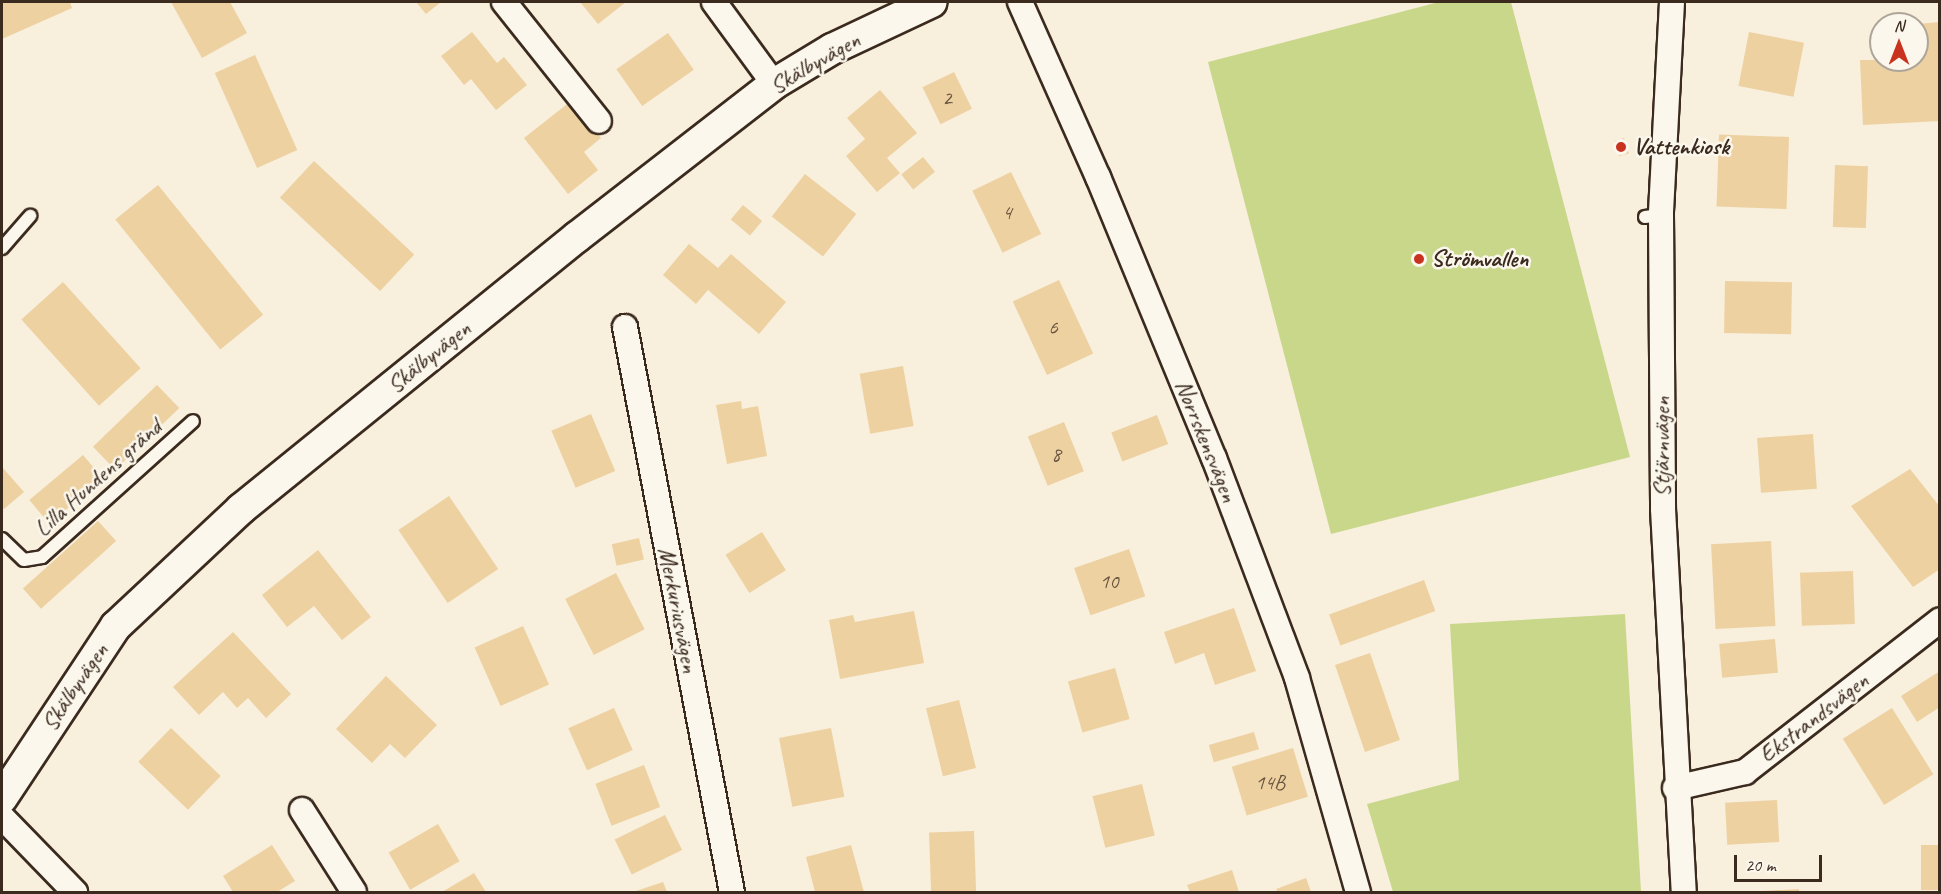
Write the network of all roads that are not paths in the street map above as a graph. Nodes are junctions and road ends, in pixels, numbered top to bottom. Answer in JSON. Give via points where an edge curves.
{"nodes":[{"id":1,"x":504,"y":2,"type":"edge"},
{"id":2,"x":714,"y":2,"type":"edge"},
{"id":3,"x":933,"y":2,"type":"edge"},
{"id":4,"x":1020,"y":2,"type":"edge"},
{"id":5,"x":1672,"y":2,"type":"edge"},
{"id":6,"x":774,"y":84,"type":"junction"},
{"id":7,"x":599,"y":121,"type":"dead end"},
{"id":8,"x":30,"y":216,"type":"dead end"},
{"id":9,"x":2,"y":248,"type":"edge"},
{"id":10,"x":625,"y":327,"type":"dead end"},
{"id":11,"x":193,"y":421,"type":"dead end"},
{"id":12,"x":2,"y":539,"type":"edge"},
{"id":13,"x":1940,"y":620,"type":"edge"},
{"id":14,"x":1675,"y":788,"type":"junction"},
{"id":15,"x":2,"y":798,"type":"edge"},
{"id":16,"x":302,"y":810,"type":"dead end"},
{"id":17,"x":2,"y":817,"type":"edge"},
{"id":18,"x":75,"y":892,"type":"edge"},
{"id":19,"x":354,"y":892,"type":"edge"},
{"id":20,"x":732,"y":892,"type":"edge"},
{"id":21,"x":1358,"y":892,"type":"edge"},
{"id":22,"x":1684,"y":892,"type":"edge"}],
"edges":[{"from":1,"to":7,"type":"street"},
{"from":2,"to":6,"type":"street"},
{"from":3,"to":6,"type":"street","name":"Skälbyvägen","via":[[832,49]]},
{"from":4,"to":21,"type":"street","name":"Norrskensvägen","via":[[1098,177],[1222,480],[1297,678]]},
{"from":5,"to":14,"type":"street","name":"Stjärnvägen","via":[[1653,216]]},
{"from":6,"to":15,"type":"street","name":"Skälbyvägen","via":[[586,230],[241,509],[116,626]]},
{"from":8,"to":9,"type":"lane"},
{"from":10,"to":20,"type":"street","name":"Merkuriusvägen"},
{"from":11,"to":12,"type":"lane","name":"Lilla Hundens gränd","via":[[42,557],[24,560]]},
{"from":13,"to":14,"type":"street","name":"Ekstrandsvägen","via":[[1745,772]]},
{"from":14,"to":22,"type":"street","name":"Stjärnvägen"},
{"from":16,"to":19,"type":"street"},
{"from":17,"to":18,"type":"street"}]}
